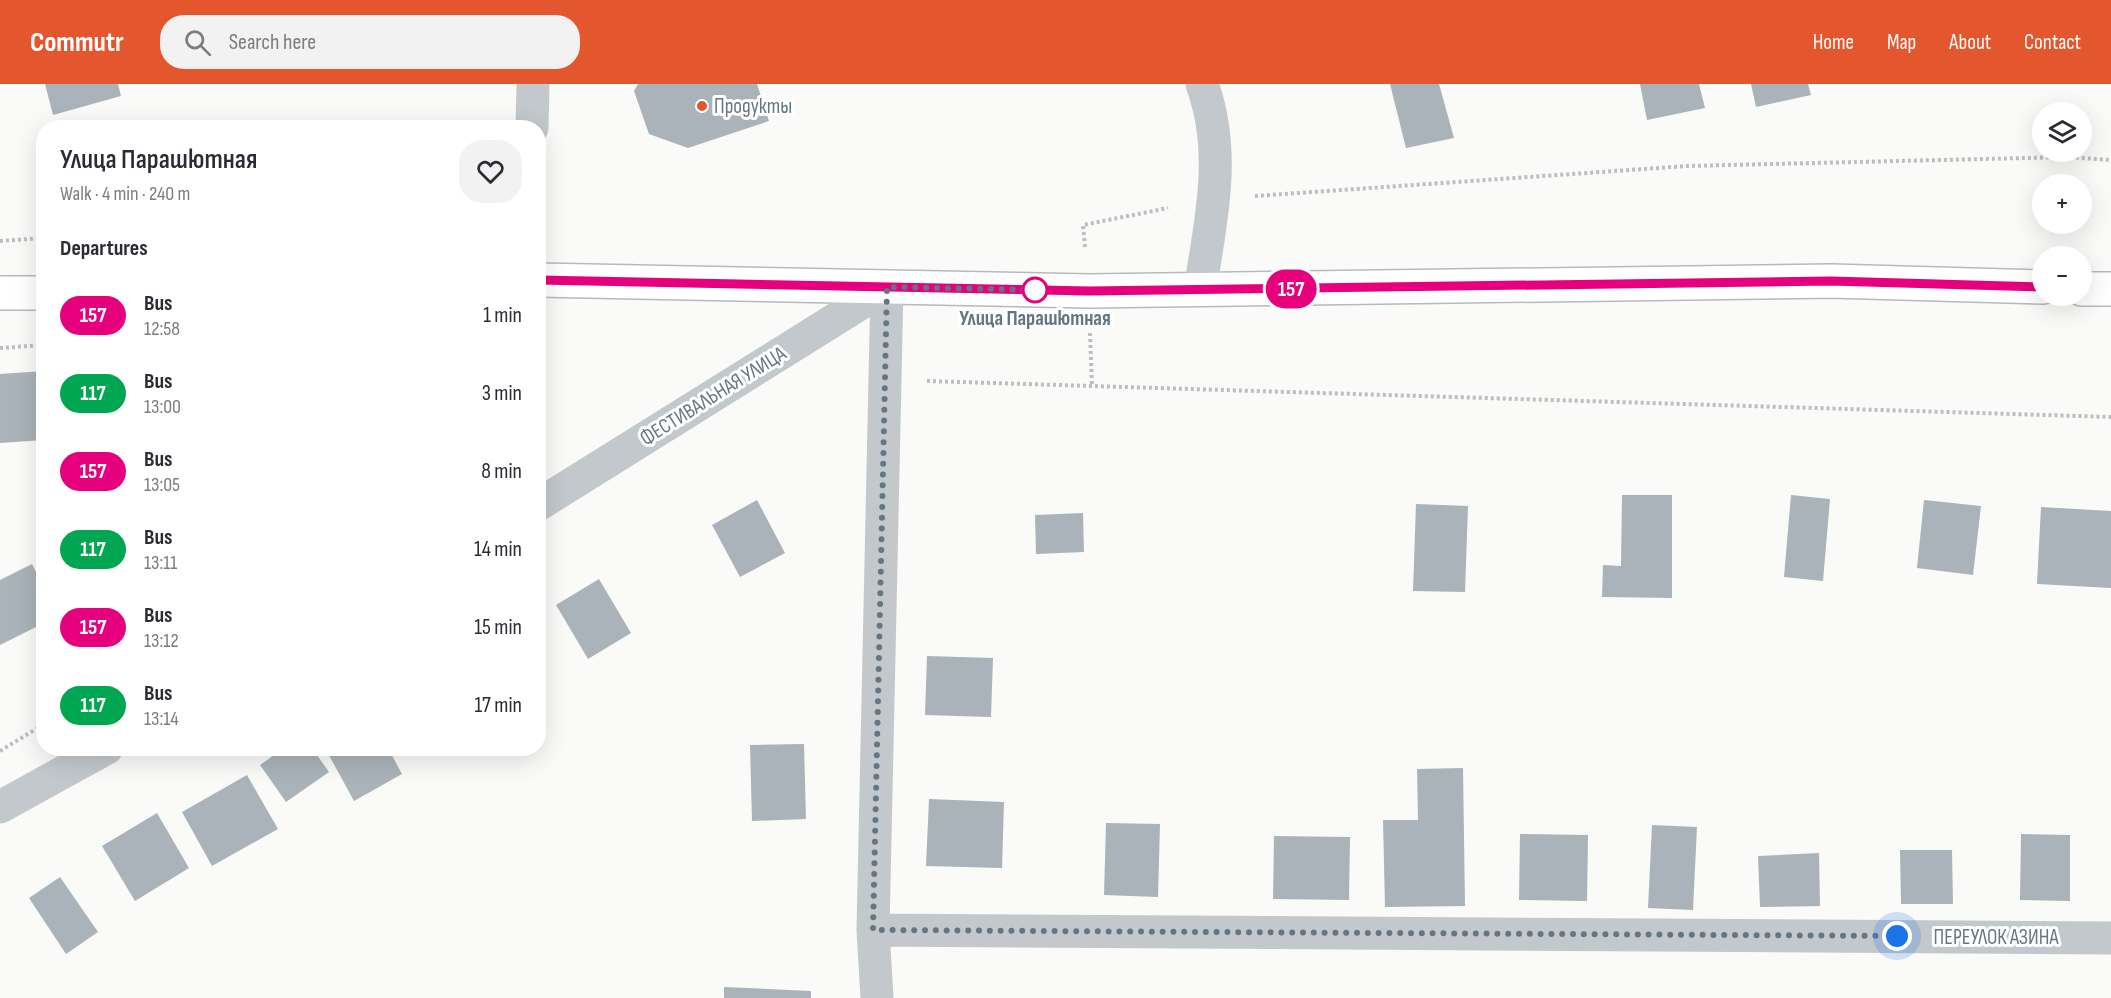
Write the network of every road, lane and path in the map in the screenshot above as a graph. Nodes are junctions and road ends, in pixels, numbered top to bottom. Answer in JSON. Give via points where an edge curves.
{"nodes":[{"id":1,"x":533,"y":84,"type":"edge"},
{"id":2,"x":1202,"y":84,"type":"edge"},
{"id":3,"x":532,"y":120,"type":"edge"},
{"id":4,"x":2111,"y":160,"type":"edge"},
{"id":5,"x":1215,"y":199,"type":"junction"},
{"id":6,"x":36,"y":239,"type":"edge"},
{"id":7,"x":0,"y":241,"type":"edge"},
{"id":8,"x":546,"y":280,"type":"edge"},
{"id":9,"x":887,"y":287,"type":"junction"},
{"id":10,"x":2032,"y":287,"type":"edge"},
{"id":11,"x":2092,"y":289,"type":"edge"},
{"id":12,"x":1200,"y":290,"type":"junction"},
{"id":13,"x":2111,"y":290,"type":"edge"},
{"id":14,"x":0,"y":293,"type":"edge"},
{"id":15,"x":36,"y":293,"type":"edge"},
{"id":16,"x":36,"y":346,"type":"edge"},
{"id":17,"x":0,"y":348,"type":"edge"},
{"id":18,"x":885,"y":380,"type":"junction"},
{"id":19,"x":2111,"y":417,"type":"edge"},
{"id":20,"x":546,"y":500,"type":"edge"},
{"id":21,"x":36,"y":729,"type":"edge"},
{"id":22,"x":0,"y":751,"type":"edge"},
{"id":23,"x":92,"y":756,"type":"edge"},
{"id":24,"x":0,"y":807,"type":"edge"},
{"id":25,"x":873,"y":930,"type":"junction"},
{"id":26,"x":2111,"y":938,"type":"edge"},
{"id":27,"x":877,"y":998,"type":"edge"}],
"edges":[{"from":1,"to":3,"type":"street"},
{"from":2,"to":5,"type":"street","via":[[1210,106],[1217,154]]},
{"from":4,"to":5,"type":"path","via":[[2068,157],[1687,166]]},
{"from":5,"to":12,"type":"street"},
{"from":6,"to":7,"type":"path"},
{"from":8,"to":9,"type":"main road"},
{"from":9,"to":12,"type":"main road"},
{"from":9,"to":18,"type":"street"},
{"from":9,"to":20,"type":"street","name":"ФЕСТИВАЛЬНАЯ УЛИЦА"},
{"from":10,"to":12,"type":"main road","via":[[1831,281]]},
{"from":11,"to":13,"type":"main road"},
{"from":14,"to":15,"type":"main road"},
{"from":16,"to":17,"type":"path"},
{"from":18,"to":19,"type":"path"},
{"from":18,"to":25,"type":"street"},
{"from":21,"to":22,"type":"path"},
{"from":23,"to":24,"type":"street"},
{"from":25,"to":26,"type":"street","name":"ПЕРЕУЛОК АЗИНА"},
{"from":25,"to":27,"type":"street"}]}
